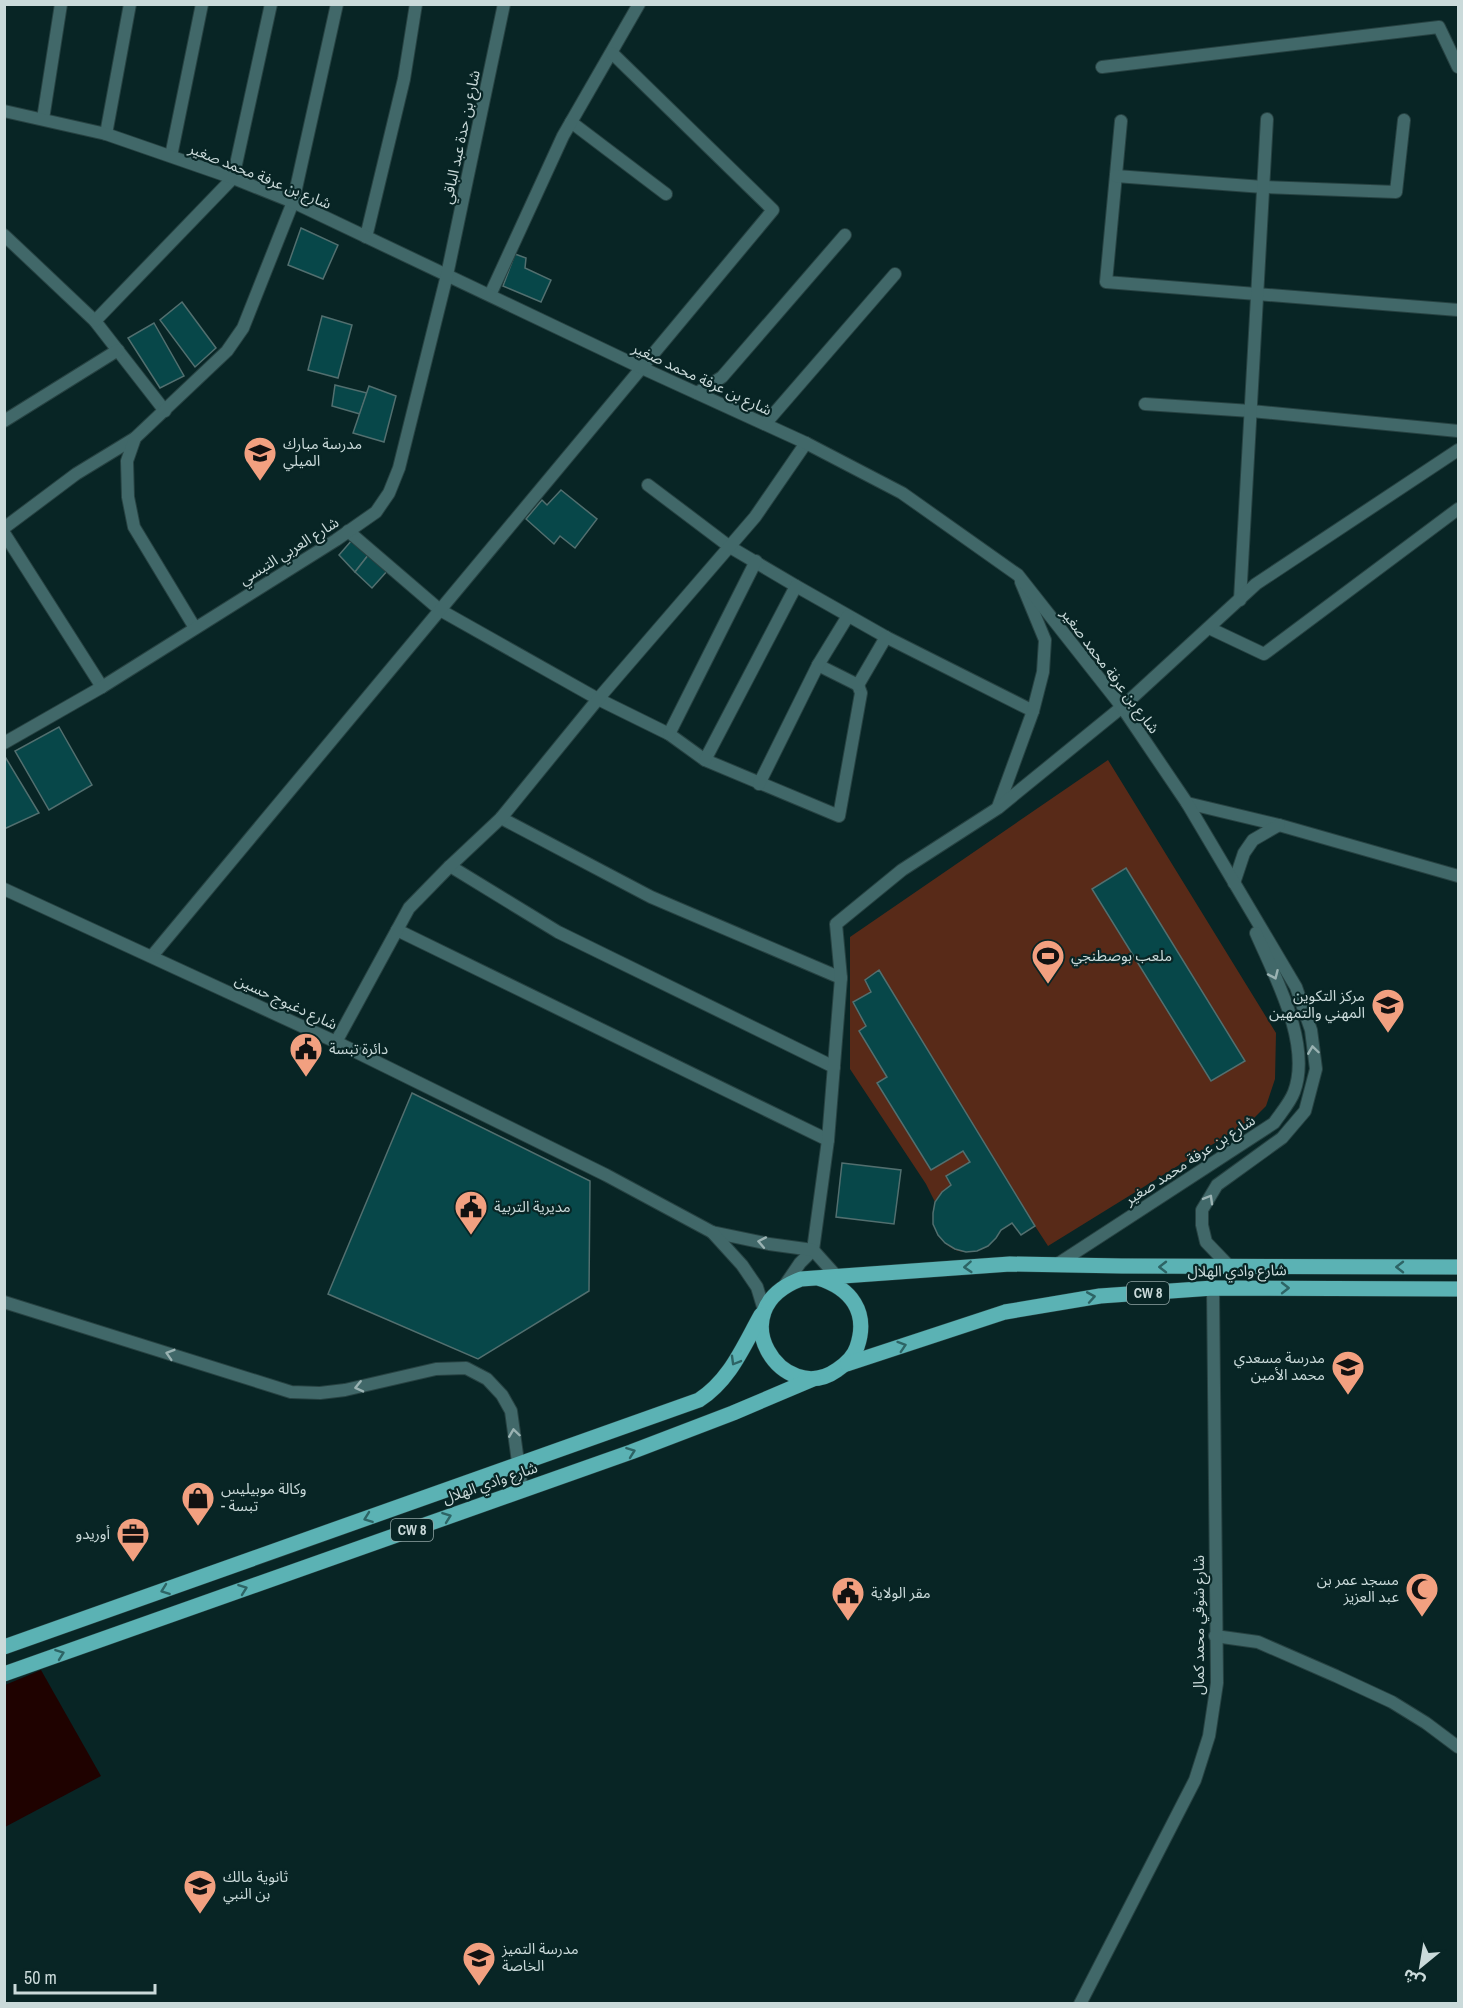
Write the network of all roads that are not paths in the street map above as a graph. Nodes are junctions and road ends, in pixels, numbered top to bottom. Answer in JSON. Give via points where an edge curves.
{"nodes":[{"id":1,"x":61,"y":4,"type":"edge"},
{"id":2,"x":130,"y":4,"type":"edge"},
{"id":3,"x":202,"y":4,"type":"edge"},
{"id":4,"x":271,"y":4,"type":"edge"},
{"id":5,"x":337,"y":4,"type":"edge"},
{"id":6,"x":416,"y":4,"type":"edge"},
{"id":7,"x":504,"y":4,"type":"edge"},
{"id":8,"x":639,"y":4,"type":"edge"},
{"id":9,"x":612,"y":53,"type":"junction"},
{"id":10,"x":1102,"y":67,"type":"dead end"},
{"id":11,"x":1458,"y":67,"type":"edge"},
{"id":12,"x":4,"y":111,"type":"edge"},
{"id":13,"x":1267,"y":119,"type":"dead end"},
{"id":14,"x":43,"y":120,"type":"junction"},
{"id":15,"x":1404,"y":120,"type":"dead end"},
{"id":16,"x":1121,"y":121,"type":"dead end"},
{"id":17,"x":571,"y":122,"type":"junction"},
{"id":18,"x":106,"y":134,"type":"junction"},
{"id":19,"x":171,"y":156,"type":"junction"},
{"id":20,"x":1116,"y":176,"type":"junction"},
{"id":21,"x":233,"y":178,"type":"junction"},
{"id":22,"x":1263,"y":187,"type":"junction"},
{"id":23,"x":666,"y":194,"type":"dead end"},
{"id":24,"x":293,"y":202,"type":"junction"},
{"id":25,"x":4,"y":235,"type":"edge"},
{"id":26,"x":845,"y":235,"type":"dead end"},
{"id":27,"x":366,"y":237,"type":"junction"},
{"id":28,"x":895,"y":274,"type":"dead end"},
{"id":29,"x":447,"y":275,"type":"junction"},
{"id":30,"x":1257,"y":294,"type":"junction"},
{"id":31,"x":490,"y":295,"type":"junction"},
{"id":32,"x":1458,"y":310,"type":"edge"},
{"id":33,"x":95,"y":321,"type":"junction"},
{"id":34,"x":118,"y":350,"type":"junction"},
{"id":35,"x":642,"y":368,"type":"junction"},
{"id":36,"x":697,"y":393,"type":"junction"},
{"id":37,"x":1145,"y":404,"type":"dead end"},
{"id":38,"x":165,"y":411,"type":"junction"},
{"id":39,"x":1251,"y":411,"type":"junction"},
{"id":40,"x":6,"y":416,"type":"edge"},
{"id":41,"x":765,"y":424,"type":"junction"},
{"id":42,"x":1458,"y":430,"type":"edge"},
{"id":43,"x":135,"y":438,"type":"junction"},
{"id":44,"x":806,"y":443,"type":"junction"},
{"id":45,"x":1458,"y":450,"type":"edge"},
{"id":46,"x":648,"y":485,"type":"dead end"},
{"id":47,"x":1458,"y":509,"type":"edge"},
{"id":48,"x":4,"y":530,"type":"edge"},
{"id":49,"x":348,"y":531,"type":"junction"},
{"id":50,"x":730,"y":547,"type":"junction"},
{"id":51,"x":756,"y":561,"type":"junction"},
{"id":52,"x":1018,"y":575,"type":"junction"},
{"id":53,"x":796,"y":586,"type":"junction"},
{"id":54,"x":1240,"y":600,"type":"junction"},
{"id":55,"x":440,"y":610,"type":"junction"},
{"id":56,"x":848,"y":616,"type":"junction"},
{"id":57,"x":195,"y":628,"type":"junction"},
{"id":58,"x":1209,"y":628,"type":"junction"},
{"id":59,"x":886,"y":637,"type":"junction"},
{"id":60,"x":818,"y":665,"type":"junction"},
{"id":61,"x":858,"y":685,"type":"junction"},
{"id":62,"x":102,"y":687,"type":"junction"},
{"id":63,"x":598,"y":699,"type":"junction"},
{"id":64,"x":1122,"y":707,"type":"junction"},
{"id":65,"x":1033,"y":711,"type":"junction"},
{"id":66,"x":669,"y":734,"type":"junction"},
{"id":67,"x":4,"y":744,"type":"edge"},
{"id":68,"x":705,"y":760,"type":"junction"},
{"id":69,"x":759,"y":784,"type":"junction"},
{"id":70,"x":1187,"y":803,"type":"junction"},
{"id":71,"x":998,"y":808,"type":"junction"},
{"id":72,"x":501,"y":818,"type":"junction"},
{"id":73,"x":1279,"y":825,"type":"junction"},
{"id":74,"x":450,"y":866,"type":"junction"},
{"id":75,"x":1458,"y":876,"type":"edge"},
{"id":76,"x":1234,"y":883,"type":"junction"},
{"id":77,"x":4,"y":889,"type":"edge"},
{"id":78,"x":397,"y":930,"type":"junction"},
{"id":79,"x":152,"y":956,"type":"junction"},
{"id":80,"x":841,"y":978,"type":"junction"},
{"id":81,"x":336,"y":1042,"type":"junction"},
{"id":82,"x":834,"y":1067,"type":"junction"},
{"id":83,"x":828,"y":1140,"type":"junction"},
{"id":84,"x":712,"y":1232,"type":"junction"},
{"id":85,"x":813,"y":1250,"type":"junction"},
{"id":86,"x":1056,"y":1265,"type":"junction"},
{"id":87,"x":1230,"y":1267,"type":"junction"},
{"id":88,"x":1458,"y":1267,"type":"edge"},
{"id":89,"x":837,"y":1277,"type":"junction"},
{"id":90,"x":818,"y":1278,"type":"junction"},
{"id":91,"x":785,"y":1284,"type":"junction"},
{"id":92,"x":1213,"y":1288,"type":"junction"},
{"id":93,"x":1458,"y":1289,"type":"edge"},
{"id":94,"x":846,"y":1292,"type":"junction"},
{"id":95,"x":4,"y":1302,"type":"edge"},
{"id":96,"x":764,"y":1310,"type":"junction"},
{"id":97,"x":847,"y":1364,"type":"junction"},
{"id":98,"x":816,"y":1378,"type":"junction"},
{"id":99,"x":519,"y":1464,"type":"junction"},
{"id":100,"x":522,"y":1491,"type":"junction"},
{"id":101,"x":1215,"y":1636,"type":"junction"},
{"id":102,"x":4,"y":1647,"type":"edge"},
{"id":103,"x":4,"y":1674,"type":"edge"},
{"id":104,"x":1458,"y":1744,"type":"edge"},
{"id":105,"x":1080,"y":2004,"type":"edge"}],
"edges":[{"from":1,"to":14,"type":"street"},
{"from":2,"to":18,"type":"street"},
{"from":3,"to":19,"type":"street"},
{"from":4,"to":21,"type":"street"},
{"from":5,"to":24,"type":"street"},
{"from":6,"to":27,"type":"street","via":[[404,79]]},
{"from":7,"to":29,"type":"street","name":"شارع بن حدة عبد الباقي"},
{"from":8,"to":9,"type":"street"},
{"from":9,"to":17,"type":"street"},
{"from":9,"to":35,"type":"street","via":[[773,210]]},
{"from":10,"to":11,"type":"street","via":[[1439,27]]},
{"from":12,"to":14,"type":"street","name":"شارع بن عرفة محمد صغير"},
{"from":13,"to":22,"type":"street"},
{"from":14,"to":18,"type":"street","name":"شارع بن عرفة محمد صغير"},
{"from":15,"to":22,"type":"street","via":[[1396,192]]},
{"from":16,"to":20,"type":"street"},
{"from":17,"to":23,"type":"street"},
{"from":17,"to":31,"type":"street"},
{"from":18,"to":19,"type":"street","name":"شارع بن عرفة محمد صغير"},
{"from":19,"to":21,"type":"street","name":"شارع بن عرفة محمد صغير"},
{"from":20,"to":22,"type":"street"},
{"from":20,"to":30,"type":"street","via":[[1106,282]]},
{"from":21,"to":24,"type":"street","name":"شارع بن عرفة محمد صغير"},
{"from":21,"to":33,"type":"street"},
{"from":22,"to":30,"type":"street"},
{"from":24,"to":27,"type":"street","name":"شارع بن عرفة محمد صغير"},
{"from":24,"to":38,"type":"street","via":[[243,328],[227,351]]},
{"from":25,"to":33,"type":"street"},
{"from":26,"to":36,"type":"street","via":[[722,377]]},
{"from":27,"to":29,"type":"street","name":"شارع بن عرفة محمد صغير"},
{"from":28,"to":41,"type":"street"},
{"from":29,"to":31,"type":"street","name":"شارع بن عرفة محمد صغير"},
{"from":29,"to":49,"type":"street","name":"شارع العربي التبسي","via":[[396,476],[376,512]]},
{"from":30,"to":32,"type":"street"},
{"from":30,"to":39,"type":"street"},
{"from":31,"to":35,"type":"street","name":"شارع بن عرفة محمد صغير"},
{"from":33,"to":34,"type":"street"},
{"from":34,"to":38,"type":"street"},
{"from":34,"to":40,"type":"street"},
{"from":35,"to":36,"type":"street","name":"شارع بن عرفة محمد صغير"},
{"from":35,"to":55,"type":"street"},
{"from":36,"to":41,"type":"street","name":"شارع بن عرفة محمد صغير"},
{"from":37,"to":39,"type":"street"},
{"from":38,"to":43,"type":"street"},
{"from":39,"to":42,"type":"street"},
{"from":39,"to":54,"type":"street"},
{"from":41,"to":44,"type":"street","name":"شارع بن عرفة محمد صغير"},
{"from":43,"to":48,"type":"street","via":[[76,474]]},
{"from":43,"to":57,"type":"street","via":[[127,461],[134,527]]},
{"from":44,"to":50,"type":"street"},
{"from":44,"to":52,"type":"street","name":"شارع بن عرفة محمد صغير","via":[[903,493]]},
{"from":45,"to":54,"type":"street","via":[[1256,584]]},
{"from":46,"to":50,"type":"street"},
{"from":47,"to":58,"type":"street","via":[[1264,654]]},
{"from":48,"to":62,"type":"street"},
{"from":49,"to":55,"type":"street"},
{"from":49,"to":57,"type":"street","name":"شارع العربي التبسي"},
{"from":50,"to":51,"type":"street"},
{"from":50,"to":63,"type":"street"},
{"from":51,"to":53,"type":"street"},
{"from":51,"to":66,"type":"street"},
{"from":52,"to":64,"type":"street","name":"شارع بن عرفة محمد صغير"},
{"from":52,"to":65,"type":"street","via":[[1045,640],[1043,672]]},
{"from":53,"to":56,"type":"street"},
{"from":53,"to":68,"type":"street"},
{"from":54,"to":58,"type":"street"},
{"from":55,"to":63,"type":"street"},
{"from":55,"to":79,"type":"street"},
{"from":56,"to":59,"type":"street"},
{"from":56,"to":60,"type":"street"},
{"from":57,"to":62,"type":"street","name":"شارع العربي التبسي"},
{"from":58,"to":64,"type":"street"},
{"from":59,"to":61,"type":"street"},
{"from":59,"to":65,"type":"street"},
{"from":60,"to":61,"type":"street"},
{"from":60,"to":69,"type":"street"},
{"from":61,"to":69,"type":"street","via":[[861,693],[839,816]]},
{"from":62,"to":67,"type":"street","name":"شارع العربي التبسي"},
{"from":63,"to":66,"type":"street"},
{"from":63,"to":72,"type":"street"},
{"from":64,"to":70,"type":"street","name":"شارع بن عرفة محمد صغير"},
{"from":64,"to":71,"type":"street"},
{"from":65,"to":71,"type":"street"},
{"from":66,"to":68,"type":"street"},
{"from":68,"to":69,"type":"street"},
{"from":70,"to":73,"type":"street"},
{"from":70,"to":76,"type":"street","name":"شارع بن عرفة محمد صغير"},
{"from":71,"to":80,"type":"street","via":[[902,870],[836,924]]},
{"from":72,"to":74,"type":"street"},
{"from":72,"to":80,"type":"street","via":[[651,897]]},
{"from":73,"to":75,"type":"street"},
{"from":73,"to":76,"type":"street","via":[[1253,840]]},
{"from":74,"to":78,"type":"street","via":[[409,908]]},
{"from":74,"to":82,"type":"street","via":[[558,932]]},
{"from":76,"to":86,"type":"street","name":"شارع بن عرفة محمد صغير","one_way":true,"via":[[1296,1030],[1299,1064],[1294,1092],[1274,1123]]},
{"from":87,"to":76,"type":"street","name":"شارع بن عرفة محمد صغير","one_way":true,"via":[[1206,1242],[1202,1210],[1217,1185],[1282,1138],[1305,1111],[1316,1069],[1311,1030],[1296,987]]},
{"from":77,"to":79,"type":"street","name":"شارع دغبوج حسين"},
{"from":78,"to":81,"type":"street"},
{"from":78,"to":83,"type":"street"},
{"from":79,"to":81,"type":"street","name":"شارع دغبوج حسين"},
{"from":80,"to":82,"type":"street"},
{"from":81,"to":84,"type":"street","name":"شارع دغبوج حسين","via":[[606,1175]]},
{"from":82,"to":83,"type":"street"},
{"from":83,"to":85,"type":"street"},
{"from":85,"to":84,"type":"street","one_way":true},
{"from":84,"to":96,"type":"street","via":[[757,1287]]},
{"from":85,"to":89,"type":"street"},
{"from":85,"to":91,"type":"street"},
{"from":87,"to":86,"type":"main road","name":"شارع وادي الهلال","number":"CW 8","one_way":true},
{"from":86,"to":89,"type":"main road","name":"شارع وادي الهلال","number":"CW 8","one_way":true,"via":[[1010,1264]]},
{"from":88,"to":87,"type":"main road","name":"شارع وادي الهلال","number":"CW 8","one_way":true},
{"from":89,"to":90,"type":"main road","number":"CW 8"},
{"from":89,"to":94,"type":"street"},
{"from":90,"to":91,"type":"main road"},
{"from":90,"to":94,"type":"main road","via":[[833,1282]]},
{"from":91,"to":96,"type":"main road"},
{"from":92,"to":93,"type":"main road","name":"شارع وادي الهلال","number":"CW 8","one_way":true},
{"from":97,"to":92,"type":"main road","name":"شارع وادي الهلال","number":"CW 8","one_way":true,"via":[[1005,1312],[1100,1296]]},
{"from":92,"to":101,"type":"street","name":"شارع شوقي محمد كمال"},
{"from":94,"to":97,"type":"main road","via":[[861,1320],[856,1351]]},
{"from":99,"to":95,"type":"street","one_way":true,"via":[[511,1410],[487,1379],[466,1368],[436,1369],[329,1392],[291,1392]]},
{"from":96,"to":98,"type":"main road","via":[[763,1343],[771,1358],[783,1370]]},
{"from":96,"to":99,"type":"main road","name":"شارع وادي الهلال","number":"CW 8","one_way":true,"via":[[722,1382],[706,1396]]},
{"from":97,"to":98,"type":"main road"},
{"from":100,"to":98,"type":"main road","name":"شارع وادي الهلال","number":"CW 8","one_way":true},
{"from":99,"to":100,"type":"street"},
{"from":99,"to":102,"type":"main road","name":"شارع وادي الهلال","number":"CW 8","one_way":true},
{"from":103,"to":100,"type":"main road","name":"شارع وادي الهلال","number":"CW 8","one_way":true},
{"from":101,"to":104,"type":"street","via":[[1258,1642],[1336,1676],[1392,1702]]},
{"from":101,"to":105,"type":"street","name":"شارع شوقي محمد كمال","via":[[1217,1683],[1209,1736],[1195,1780]]}]}
